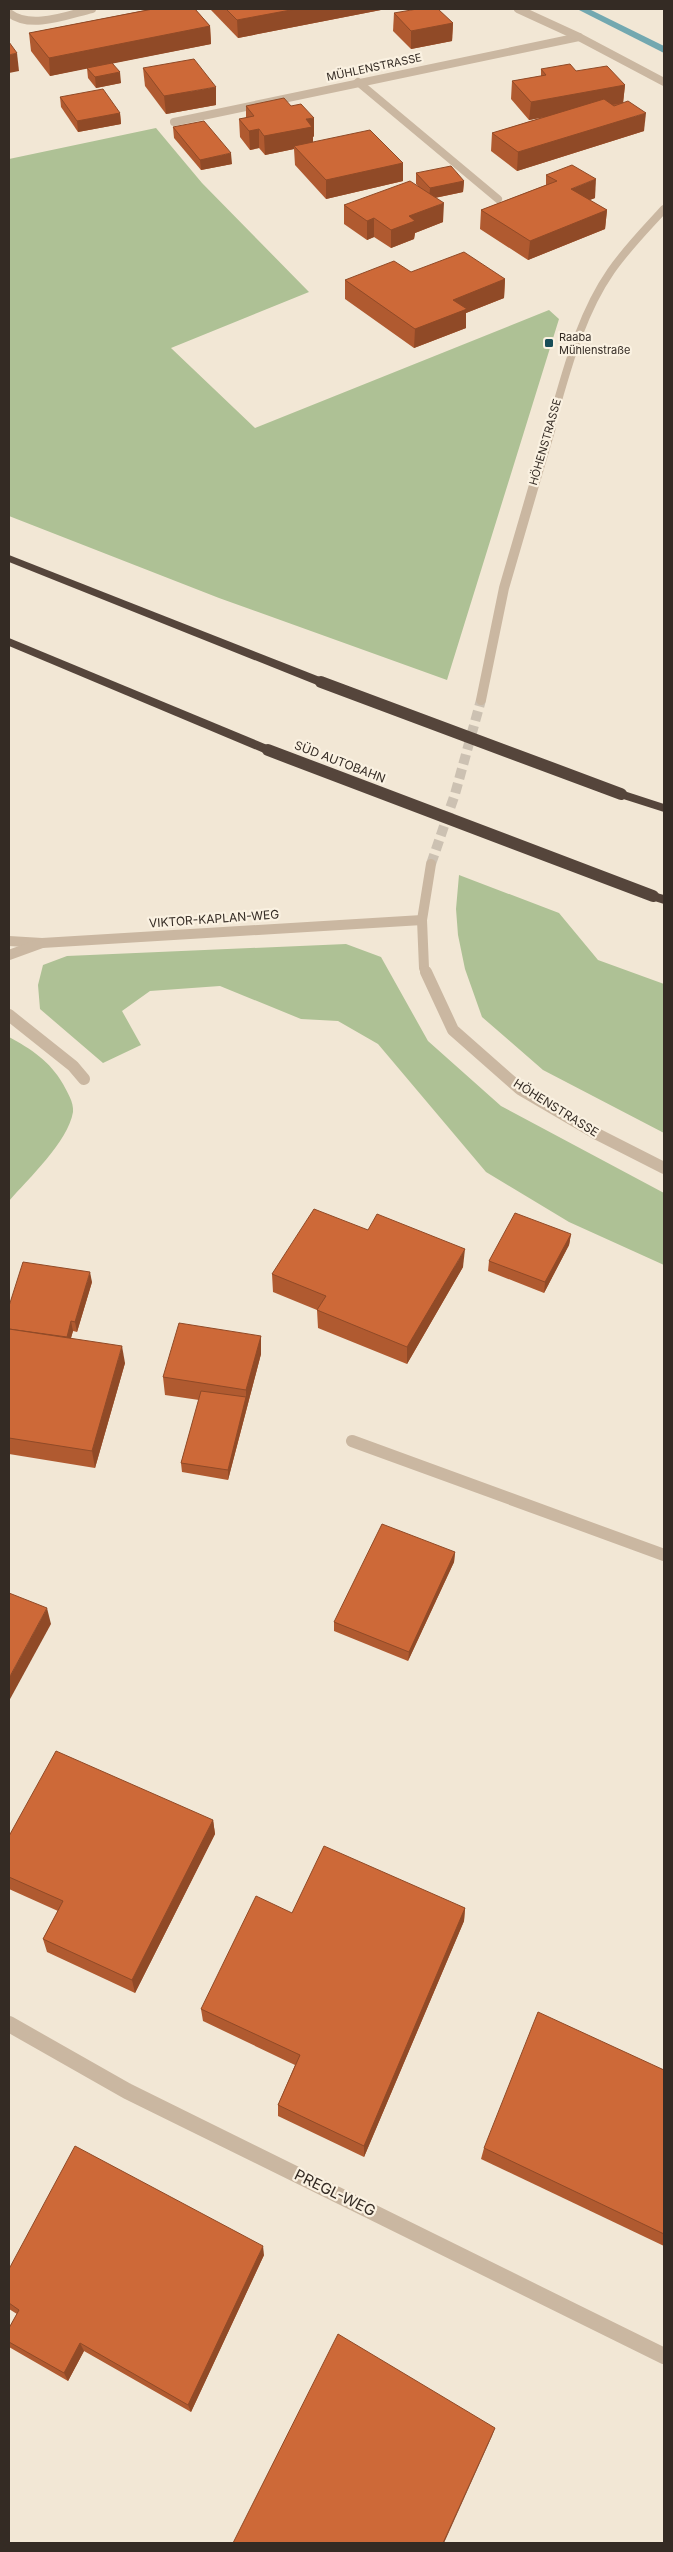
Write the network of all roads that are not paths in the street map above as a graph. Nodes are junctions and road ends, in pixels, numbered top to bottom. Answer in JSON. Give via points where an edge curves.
{"nodes":[{"id":1,"x":92,"y":9,"type":"edge"},
{"id":2,"x":518,"y":9,"type":"edge"},
{"id":3,"x":9,"y":13,"type":"edge"},
{"id":4,"x":580,"y":37,"type":"junction"},
{"id":5,"x":358,"y":82,"type":"junction"},
{"id":6,"x":664,"y":82,"type":"edge"},
{"id":7,"x":174,"y":122,"type":"dead end"},
{"id":8,"x":498,"y":200,"type":"dead end"},
{"id":9,"x":664,"y":209,"type":"edge"},
{"id":10,"x":9,"y":558,"type":"edge"},
{"id":11,"x":9,"y":642,"type":"edge"},
{"id":12,"x":481,"y":700,"type":"tunnel mouth"},
{"id":13,"x":664,"y":808,"type":"edge"},
{"id":14,"x":431,"y":864,"type":"tunnel mouth"},
{"id":15,"x":659,"y":898,"type":"edge"},
{"id":16,"x":422,"y":920,"type":"junction"},
{"id":17,"x":9,"y":941,"type":"edge"},
{"id":18,"x":42,"y":943,"type":"junction"},
{"id":19,"x":9,"y":955,"type":"edge"},
{"id":20,"x":9,"y":1015,"type":"edge"},
{"id":21,"x":84,"y":1079,"type":"dead end"},
{"id":22,"x":664,"y":1168,"type":"edge"},
{"id":23,"x":352,"y":1441,"type":"dead end"},
{"id":24,"x":664,"y":1555,"type":"edge"},
{"id":25,"x":9,"y":2024,"type":"edge"},
{"id":26,"x":664,"y":2356,"type":"edge"}],
"edges":[{"from":1,"to":3,"type":"street","via":[[40,20],[23,20]]},
{"from":2,"to":4,"type":"street"},
{"from":4,"to":5,"type":"street","name":"MÜHLENSTRASSE"},
{"from":4,"to":6,"type":"street"},
{"from":5,"to":7,"type":"street","name":"MÜHLENSTRASSE"},
{"from":5,"to":8,"type":"street"},
{"from":9,"to":12,"type":"street","name":"HÖHENSTRASSE","via":[[611,271],[574,346],[504,588]]},
{"from":10,"to":13,"type":"highway","bridge":true,"via":[[320,682]]},
{"from":11,"to":15,"type":"highway","name":"SÜD AUTOBAHN","bridge":true,"via":[[268,750]]},
{"from":14,"to":16,"type":"street","name":"HÖHENSTRASSE"},
{"from":16,"to":18,"type":"street","name":"VIKTOR-KAPLAN-WEG"},
{"from":16,"to":22,"type":"street","name":"HÖHENSTRASSE","via":[[424,968],[453,1030],[520,1089]]},
{"from":17,"to":18,"type":"street","name":"VIKTOR-KAPLAN-WEG"},
{"from":18,"to":19,"type":"street"},
{"from":20,"to":21,"type":"street","via":[[73,1066]]},
{"from":23,"to":24,"type":"street"},
{"from":25,"to":26,"type":"street","name":"PREGL-WEG","via":[[128,2091]]}]}
